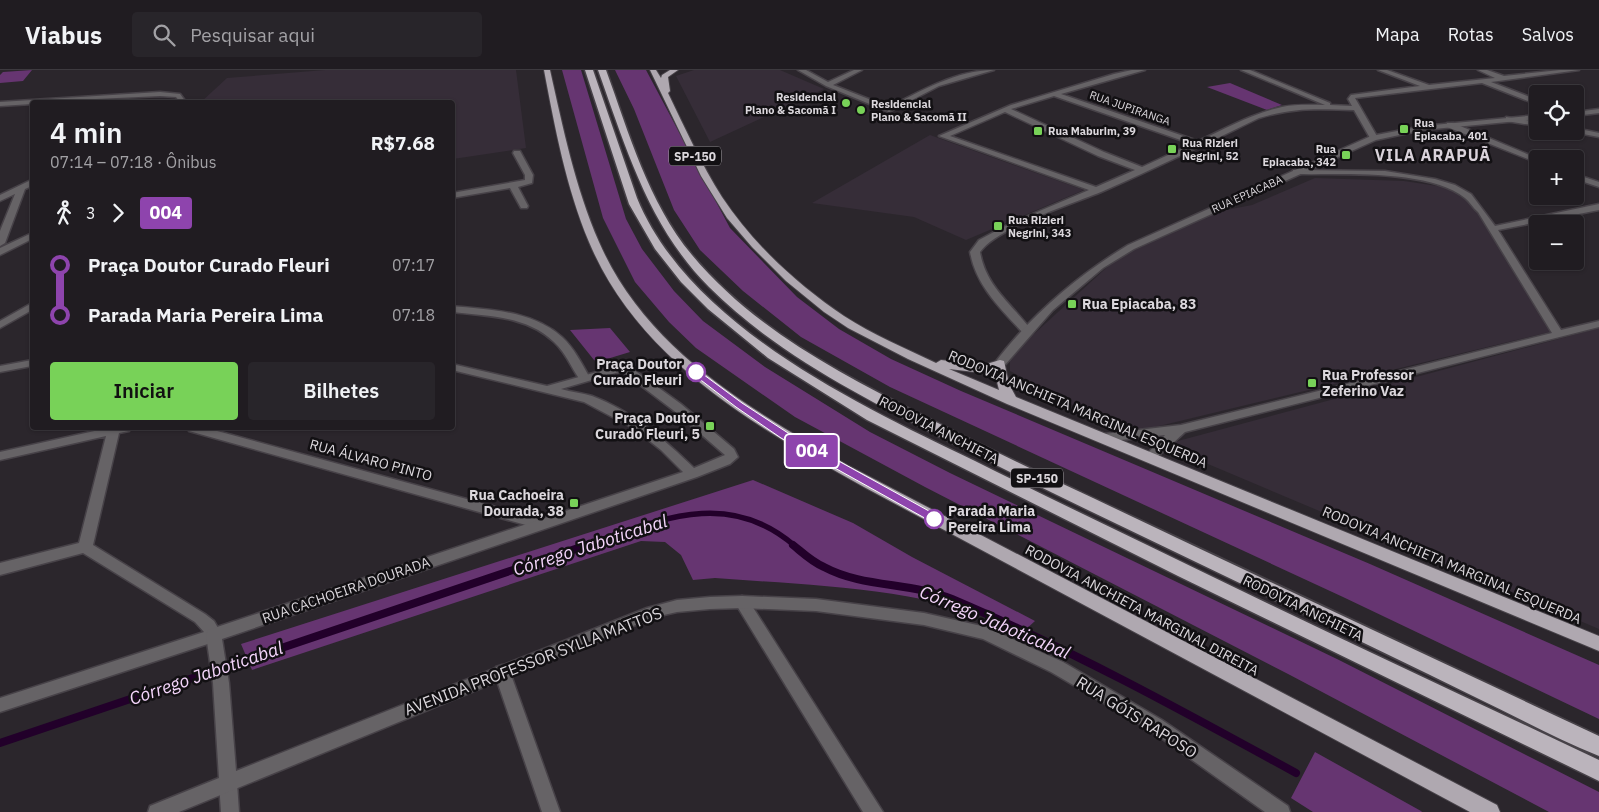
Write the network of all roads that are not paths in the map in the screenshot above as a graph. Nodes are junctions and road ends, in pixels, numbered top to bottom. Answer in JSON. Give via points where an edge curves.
{"nodes":[{"id":1,"x":547,"y":70,"type":"edge"},
{"id":2,"x":589,"y":70,"type":"edge"},
{"id":3,"x":602,"y":70,"type":"edge"},
{"id":4,"x":652,"y":70,"type":"edge"},
{"id":5,"x":675,"y":70,"type":"edge"},
{"id":6,"x":800,"y":70,"type":"edge"},
{"id":7,"x":858,"y":70,"type":"edge"},
{"id":8,"x":991,"y":70,"type":"edge"},
{"id":9,"x":1116,"y":70,"type":"edge"},
{"id":10,"x":1142,"y":70,"type":"edge"},
{"id":11,"x":1244,"y":70,"type":"edge"},
{"id":12,"x":1381,"y":70,"type":"edge"},
{"id":13,"x":1480,"y":70,"type":"edge"},
{"id":14,"x":1576,"y":70,"type":"edge"},
{"id":15,"x":1132,"y":71,"type":"junction"},
{"id":16,"x":1503,"y":79,"type":"junction"},
{"id":17,"x":1483,"y":81,"type":"junction"},
{"id":18,"x":828,"y":85,"type":"junction"},
{"id":19,"x":1430,"y":87,"type":"junction"},
{"id":20,"x":1055,"y":94,"type":"junction"},
{"id":21,"x":666,"y":96,"type":"junction"},
{"id":22,"x":1529,"y":99,"type":"edge"},
{"id":23,"x":84,"y":100,"type":"edge"},
{"id":24,"x":182,"y":100,"type":"edge"},
{"id":25,"x":30,"y":103,"type":"edge"},
{"id":26,"x":0,"y":104,"type":"edge"},
{"id":27,"x":1335,"y":106,"type":"junction"},
{"id":28,"x":1355,"y":108,"type":"junction"},
{"id":29,"x":1005,"y":109,"type":"junction"},
{"id":30,"x":1599,"y":111,"type":"edge"},
{"id":31,"x":1584,"y":113,"type":"edge"},
{"id":32,"x":1529,"y":118,"type":"edge"},
{"id":33,"x":1509,"y":119,"type":"junction"},
{"id":34,"x":1529,"y":122,"type":"edge"},
{"id":35,"x":1450,"y":125,"type":"junction"},
{"id":36,"x":1584,"y":132,"type":"edge"},
{"id":37,"x":1599,"y":134,"type":"edge"},
{"id":38,"x":1374,"y":138,"type":"junction"},
{"id":39,"x":1198,"y":144,"type":"junction"},
{"id":40,"x":516,"y":153,"type":"dead end"},
{"id":41,"x":1529,"y":157,"type":"edge"},
{"id":42,"x":1142,"y":170,"type":"junction"},
{"id":43,"x":1296,"y":172,"type":"junction"},
{"id":44,"x":1584,"y":179,"type":"edge"},
{"id":45,"x":30,"y":184,"type":"edge"},
{"id":46,"x":1599,"y":185,"type":"edge"},
{"id":47,"x":513,"y":186,"type":"junction"},
{"id":48,"x":21,"y":189,"type":"junction"},
{"id":49,"x":1098,"y":190,"type":"junction"},
{"id":50,"x":455,"y":196,"type":"edge"},
{"id":51,"x":0,"y":198,"type":"edge"},
{"id":52,"x":524,"y":206,"type":"dead end"},
{"id":53,"x":1599,"y":206,"type":"edge"},
{"id":54,"x":1491,"y":229,"type":"junction"},
{"id":55,"x":30,"y":237,"type":"edge"},
{"id":56,"x":0,"y":243,"type":"edge"},
{"id":57,"x":0,"y":252,"type":"edge"},
{"id":58,"x":30,"y":307,"type":"edge"},
{"id":59,"x":455,"y":310,"type":"edge"},
{"id":60,"x":1599,"y":324,"type":"edge"},
{"id":61,"x":0,"y":325,"type":"edge"},
{"id":62,"x":1027,"y":331,"type":"junction"},
{"id":63,"x":1559,"y":335,"type":"junction"},
{"id":64,"x":924,"y":362,"type":"junction"},
{"id":65,"x":30,"y":363,"type":"edge"},
{"id":66,"x":1000,"y":364,"type":"junction"},
{"id":67,"x":455,"y":368,"type":"edge"},
{"id":68,"x":0,"y":369,"type":"edge"},
{"id":69,"x":584,"y":378,"type":"junction"},
{"id":70,"x":546,"y":390,"type":"junction"},
{"id":71,"x":1012,"y":402,"type":"junction"},
{"id":72,"x":1181,"y":429,"type":"junction"},
{"id":73,"x":109,"y":430,"type":"edge"},
{"id":74,"x":116,"y":430,"type":"edge"},
{"id":75,"x":200,"y":430,"type":"edge"},
{"id":76,"x":1104,"y":438,"type":"junction"},
{"id":77,"x":0,"y":456,"type":"edge"},
{"id":78,"x":1150,"y":457,"type":"junction"},
{"id":79,"x":692,"y":474,"type":"junction"},
{"id":80,"x":540,"y":524,"type":"junction"},
{"id":81,"x":85,"y":547,"type":"junction"},
{"id":82,"x":0,"y":569,"type":"edge"},
{"id":83,"x":742,"y":602,"type":"junction"},
{"id":84,"x":986,"y":633,"type":"joint"},
{"id":85,"x":214,"y":635,"type":"junction"},
{"id":86,"x":1599,"y":644,"type":"edge"},
{"id":87,"x":502,"y":672,"type":"junction"},
{"id":88,"x":0,"y":705,"type":"edge"},
{"id":89,"x":1599,"y":746,"type":"edge"},
{"id":90,"x":1599,"y":771,"type":"edge"},
{"id":91,"x":228,"y":783,"type":"junction"},
{"id":92,"x":157,"y":812,"type":"edge"},
{"id":93,"x":230,"y":812,"type":"edge"},
{"id":94,"x":551,"y":812,"type":"edge"},
{"id":95,"x":874,"y":812,"type":"edge"},
{"id":96,"x":1281,"y":812,"type":"edge"},
{"id":97,"x":1490,"y":812,"type":"edge"}],
"edges":[{"from":1,"to":97,"type":"highway","name":"RODOVIA ANCHIETA MARGINAL DIREITA","via":[[574,192],[599,256],[624,297],[649,328],[716,388],[784,435],[892,496]]},
{"from":2,"to":90,"type":"highway","name":"RODOVIA ANCHIETA","number":"SP-150","via":[[639,215],[667,259],[702,298],[760,346],[872,417]]},
{"from":3,"to":89,"type":"highway","name":"RODOVIA ANCHIETA","number":"SP-150","via":[[630,150],[667,228],[688,257],[724,295],[770,334],[870,395],[973,448]]},
{"from":4,"to":21,"type":"highway","name":"RODOVIA ANCHIETA MARGINAL ESQUERDA","number":"SP-150"},
{"from":5,"to":21,"type":"highway","via":[[664,76]]},
{"from":6,"to":18,"type":"street"},
{"from":7,"to":18,"type":"street"},
{"from":8,"to":18,"type":"street","via":[[937,85],[889,110]]},
{"from":9,"to":15,"type":"street"},
{"from":10,"to":15,"type":"street"},
{"from":11,"to":27,"type":"street"},
{"from":12,"to":19,"type":"street"},
{"from":13,"to":16,"type":"street"},
{"from":14,"to":16,"type":"street"},
{"from":15,"to":20,"type":"street"},
{"from":16,"to":17,"type":"street"},
{"from":17,"to":19,"type":"street"},
{"from":17,"to":22,"type":"street"},
{"from":19,"to":28,"type":"street","via":[[1356,95],[1351,98]]},
{"from":20,"to":29,"type":"street"},
{"from":20,"to":39,"type":"street","name":"RUA JUPIRANGA"},
{"from":21,"to":64,"type":"highway","name":"RODOVIA ANCHIETA MARGINAL ESQUERDA","number":"SP-150","via":[[709,183],[744,234],[838,317]]},
{"from":23,"to":24,"type":"street","via":[[160,94],[178,95]]},
{"from":25,"to":26,"type":"street"},
{"from":27,"to":28,"type":"street"},
{"from":27,"to":39,"type":"street","via":[[1282,109]]},
{"from":28,"to":38,"type":"street"},
{"from":29,"to":42,"type":"street"},
{"from":29,"to":49,"type":"street","via":[[942,136]]},
{"from":30,"to":31,"type":"street"},
{"from":32,"to":33,"type":"street","name":"RUA EPIACABA"},
{"from":33,"to":34,"type":"street"},
{"from":33,"to":35,"type":"street","name":"RUA EPIACABA"},
{"from":35,"to":38,"type":"street","name":"RUA EPIACABA"},
{"from":35,"to":41,"type":"street"},
{"from":36,"to":37,"type":"street"},
{"from":38,"to":43,"type":"street","name":"RUA EPIACABA"},
{"from":39,"to":42,"type":"street"},
{"from":40,"to":47,"type":"street","via":[[529,180]]},
{"from":42,"to":49,"type":"street"},
{"from":43,"to":54,"type":"street","via":[[1427,179],[1469,197]]},
{"from":43,"to":62,"type":"street","name":"RUA EPIACABA","via":[[1119,254],[1077,284]]},
{"from":44,"to":46,"type":"street"},
{"from":45,"to":48,"type":"street"},
{"from":47,"to":50,"type":"street"},
{"from":47,"to":52,"type":"street"},
{"from":48,"to":51,"type":"street"},
{"from":48,"to":56,"type":"street"},
{"from":49,"to":62,"type":"street","via":[[1012,226],[982,242],[975,252],[976,264],[984,280]]},
{"from":53,"to":54,"type":"street"},
{"from":54,"to":63,"type":"street"},
{"from":55,"to":57,"type":"street"},
{"from":58,"to":61,"type":"street"},
{"from":59,"to":69,"type":"street","via":[[514,317],[539,324],[552,333]]},
{"from":60,"to":63,"type":"street"},
{"from":62,"to":66,"type":"street","name":"RUA EPIACABA"},
{"from":63,"to":72,"type":"street"},
{"from":64,"to":66,"type":"highway","via":[[973,369]]},
{"from":64,"to":71,"type":"highway","name":"RODOVIA ANCHIETA MARGINAL ESQUERDA","number":"SP-150"},
{"from":65,"to":68,"type":"street"},
{"from":66,"to":71,"type":"highway","via":[[1002,387]]},
{"from":67,"to":70,"type":"street"},
{"from":69,"to":70,"type":"street"},
{"from":69,"to":79,"type":"street","via":[[618,369],[630,370],[730,452],[732,457],[729,460]]},
{"from":70,"to":79,"type":"street","via":[[588,398],[613,410],[665,447]]},
{"from":71,"to":76,"type":"highway","name":"RODOVIA ANCHIETA MARGINAL ESQUERDA","number":"SP-150"},
{"from":72,"to":76,"type":"street"},
{"from":72,"to":78,"type":"street"},
{"from":73,"to":77,"type":"street"},
{"from":74,"to":81,"type":"street"},
{"from":75,"to":80,"type":"street","name":"RUA ÁLVARO PINTO"},
{"from":76,"to":78,"type":"highway","name":"RODOVIA ANCHIETA MARGINAL ESQUERDA","number":"SP-150"},
{"from":78,"to":86,"type":"highway","name":"RODOVIA ANCHIETA MARGINAL ESQUERDA","number":"SP-150"},
{"from":79,"to":80,"type":"street","name":"RUA CACHOEIRA DOURADA"},
{"from":80,"to":85,"type":"street","name":"RUA CACHOEIRA DOURADA"},
{"from":81,"to":82,"type":"street"},
{"from":81,"to":85,"type":"street","via":[[200,618]]},
{"from":83,"to":84,"type":"street","name":"AVENIDA PROFESSOR SYLLA MATTOS","via":[[870,611],[924,618]]},
{"from":83,"to":87,"type":"street","name":"AVENIDA PROFESSOR SYLLA MATTOS","via":[[677,606],[652,612]]},
{"from":83,"to":95,"type":"street"},
{"from":84,"to":96,"type":"street","name":"RUA GÓIS RAPOSO","via":[[1057,667],[1156,725]]},
{"from":85,"to":88,"type":"street","name":"RUA CACHOEIRA DOURADA"},
{"from":85,"to":91,"type":"street"},
{"from":87,"to":91,"type":"street","name":"AVENIDA PROFESSOR SYLLA MATTOS"},
{"from":87,"to":94,"type":"street"},
{"from":91,"to":92,"type":"street","name":"AVENIDA PROFESSOR SYLLA MATTOS"},
{"from":91,"to":93,"type":"street"}]}
